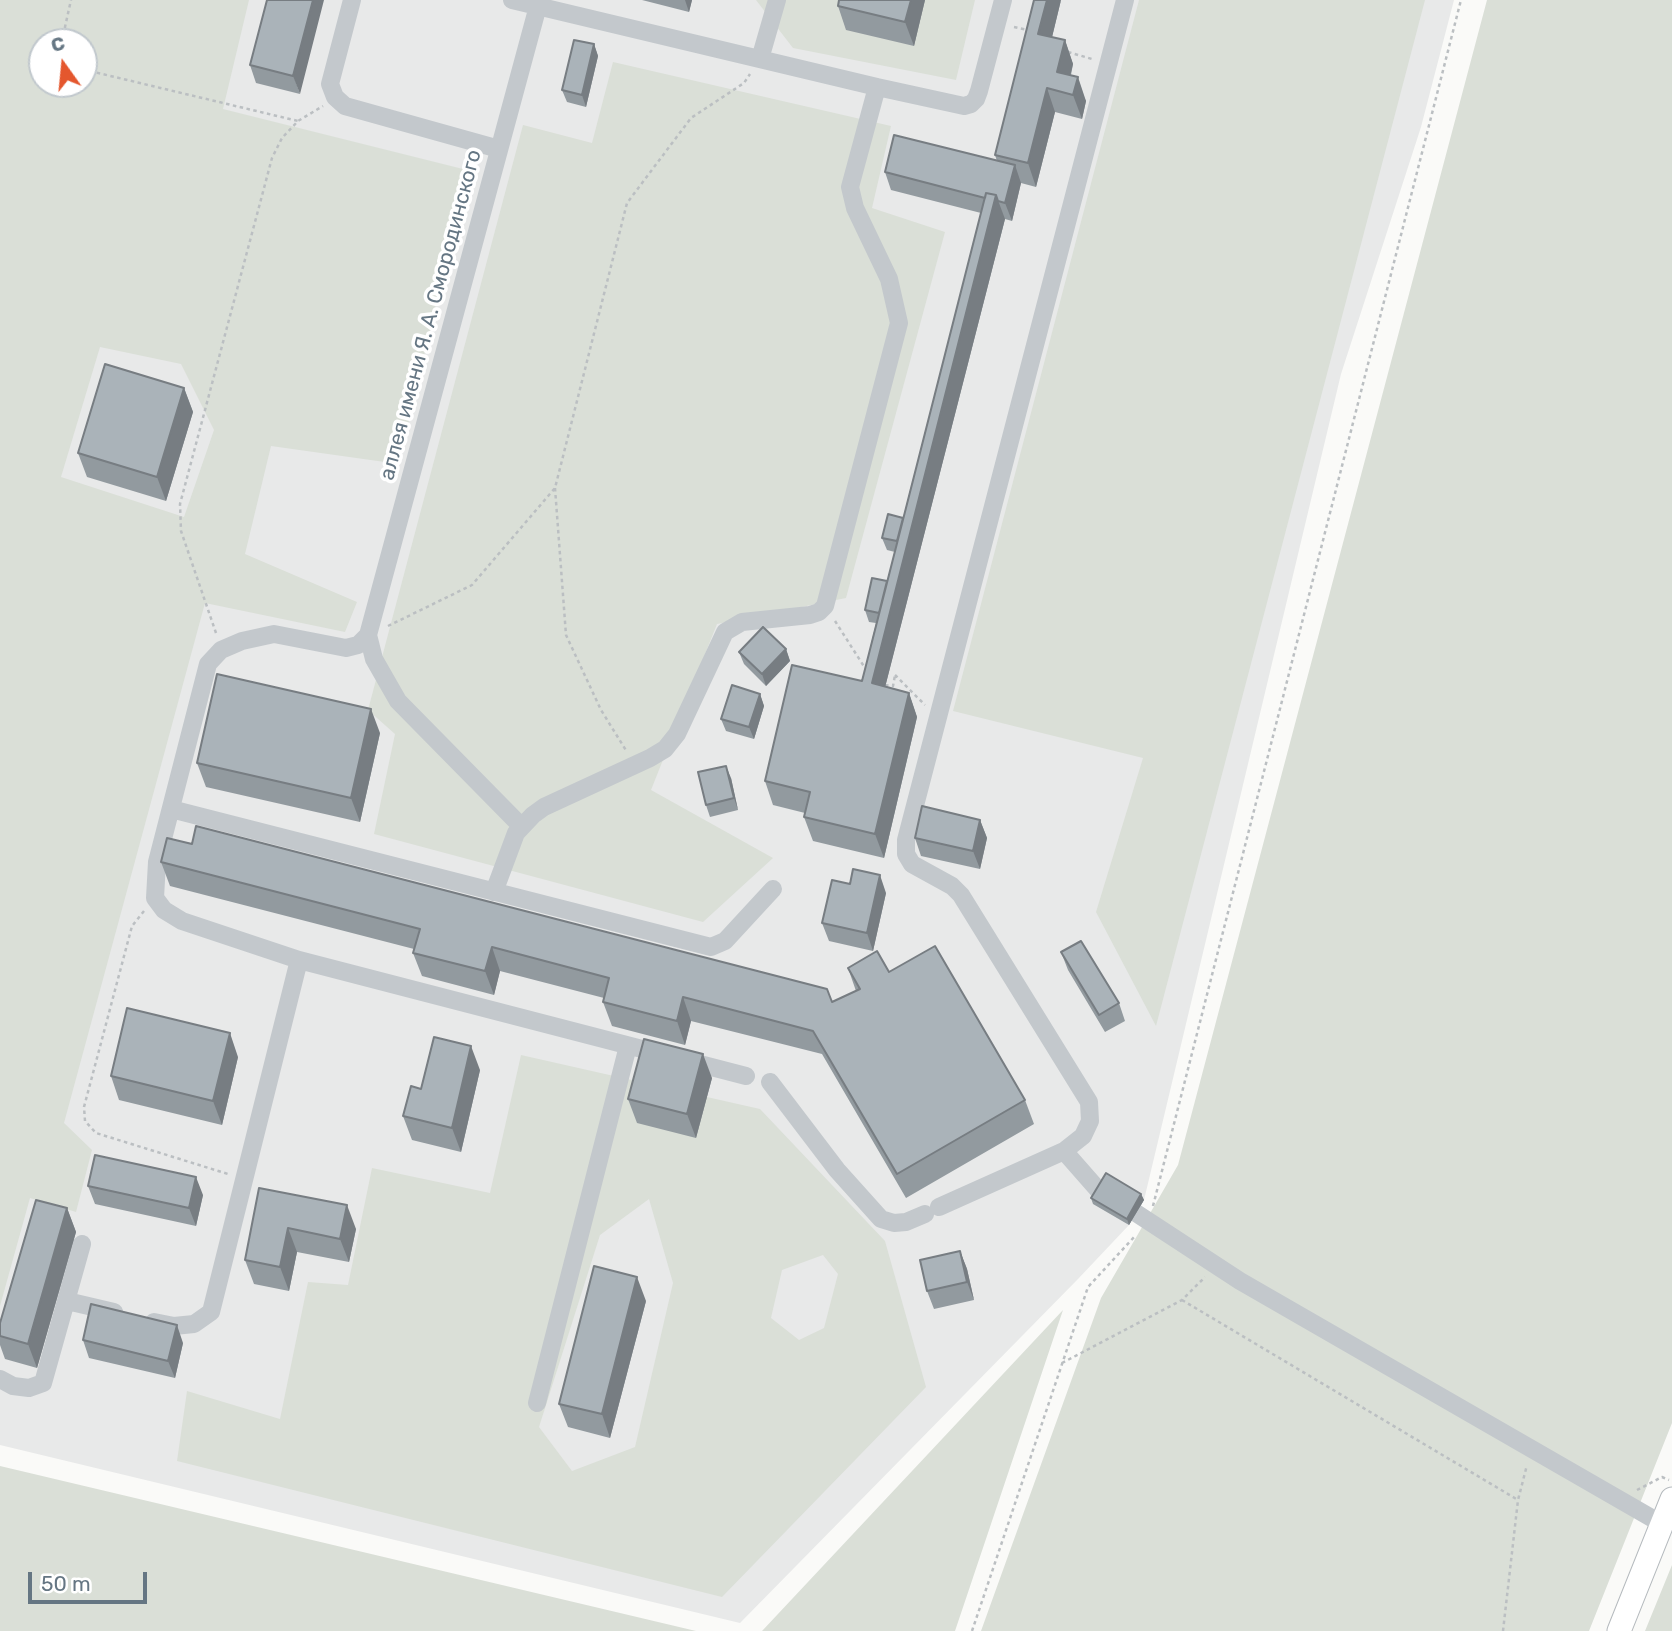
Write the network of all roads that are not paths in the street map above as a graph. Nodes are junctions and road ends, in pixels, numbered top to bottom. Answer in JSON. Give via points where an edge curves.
{"nodes":[{"id":1,"x":352,"y":0,"type":"edge"},
{"id":2,"x":512,"y":0,"type":"edge"},
{"id":3,"x":776,"y":0,"type":"edge"},
{"id":4,"x":1003,"y":0,"type":"edge"},
{"id":5,"x":1125,"y":0,"type":"edge"},
{"id":6,"x":538,"y":6,"type":"junction"},
{"id":7,"x":760,"y":59,"type":"junction"},
{"id":8,"x":877,"y":87,"type":"junction"},
{"id":9,"x":499,"y":149,"type":"junction"},
{"id":10,"x":368,"y":635,"type":"junction"},
{"id":11,"x":171,"y":809,"type":"junction"},
{"id":12,"x":521,"y":826,"type":"junction"},
{"id":13,"x":774,"y":889,"type":"dead end"},
{"id":14,"x":494,"y":892,"type":"junction"},
{"id":15,"x":299,"y":960,"type":"junction"},
{"id":16,"x":628,"y":1046,"type":"junction"},
{"id":17,"x":746,"y":1076,"type":"dead end"},
{"id":18,"x":770,"y":1082,"type":"dead end"},
{"id":19,"x":1064,"y":1151,"type":"junction"},
{"id":20,"x":1100,"y":1192,"type":"edge"},
{"id":21,"x":1143,"y":1217,"type":"road end"},
{"id":22,"x":82,"y":1244,"type":"dead end"},
{"id":23,"x":67,"y":1301,"type":"junction"},
{"id":24,"x":0,"y":1379,"type":"edge"},
{"id":25,"x":537,"y":1403,"type":"dead end"},
{"id":26,"x":1672,"y":1499,"type":"edge"},
{"id":27,"x":1662,"y":1524,"type":"junction"},
{"id":28,"x":1619,"y":1631,"type":"edge"}],
"edges":[{"from":1,"to":9,"type":"street","via":[[330,84],[335,97],[345,106]]},
{"from":2,"to":6,"type":"street"},
{"from":3,"to":7,"type":"street"},
{"from":4,"to":8,"type":"street","via":[[979,91],[971,104]]},
{"from":5,"to":19,"type":"street","via":[[906,840],[912,864],[961,895],[1089,1102],[1090,1121],[1083,1136]]},
{"from":6,"to":7,"type":"street"},
{"from":6,"to":9,"type":"street","name":"аллея имени Я. А. Смородинского"},
{"from":7,"to":8,"type":"street"},
{"from":8,"to":12,"type":"street","via":[[850,187],[855,208],[889,279],[899,323],[825,606],[810,615],[742,622],[725,632],[677,734],[664,749],[544,807]]},
{"from":9,"to":10,"type":"street","name":"аллея имени Я. А. Смородинского"},
{"from":10,"to":11,"type":"street","via":[[358,645],[346,648],[274,635],[221,650],[208,664]]},
{"from":10,"to":12,"type":"street","via":[[374,659],[398,701]]},
{"from":11,"to":14,"type":"street"},
{"from":11,"to":15,"type":"street","via":[[157,862],[155,898],[164,910],[182,921]]},
{"from":12,"to":14,"type":"street"},
{"from":13,"to":14,"type":"street","via":[[725,942],[711,947]]},
{"from":15,"to":16,"type":"street"},
{"from":15,"to":23,"type":"street","via":[[211,1312],[194,1324],[174,1326]]},
{"from":16,"to":17,"type":"street"},
{"from":16,"to":25,"type":"street"},
{"from":18,"to":19,"type":"street","via":[[836,1170],[881,1219],[894,1223],[932,1211]]},
{"from":19,"to":20,"type":"street"},
{"from":21,"to":27,"type":"street","via":[[1216,1265]]},
{"from":22,"to":23,"type":"street"},
{"from":23,"to":24,"type":"street","via":[[43,1383],[29,1388]]},
{"from":26,"to":27,"type":"main road"},
{"from":27,"to":28,"type":"main road"}]}
